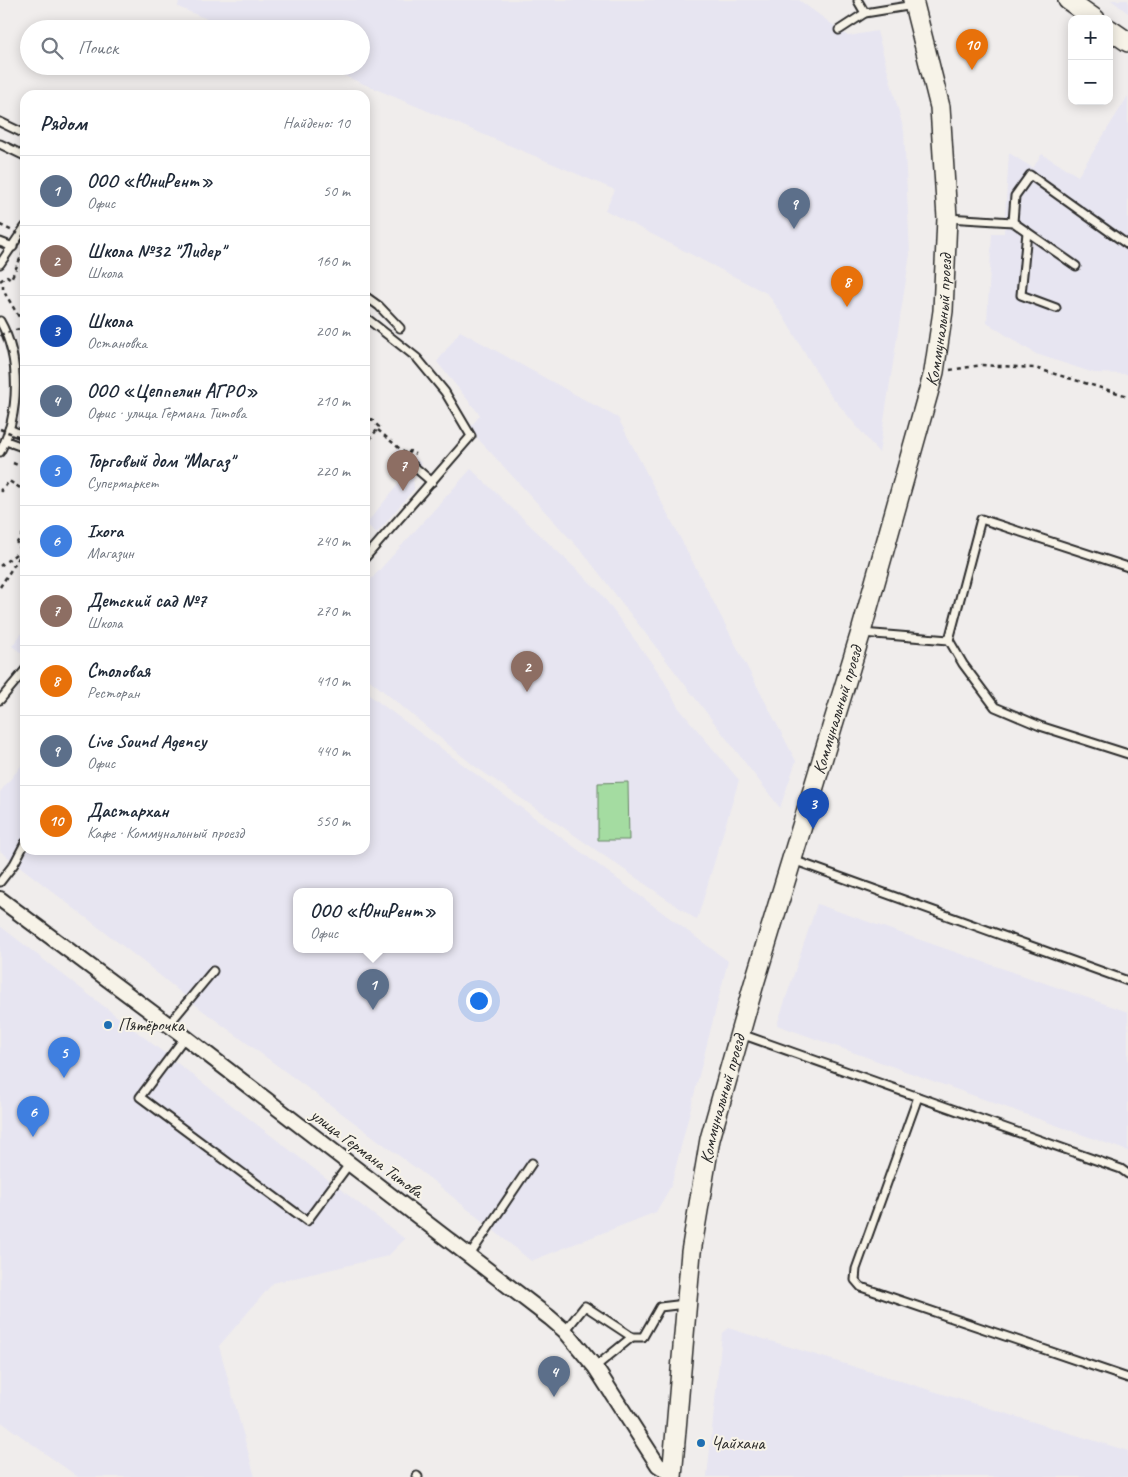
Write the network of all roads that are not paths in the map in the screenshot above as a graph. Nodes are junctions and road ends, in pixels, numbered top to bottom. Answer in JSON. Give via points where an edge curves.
{"nodes":[{"id":1,"x":1068,"y":0,"type":"edge"},
{"id":2,"x":858,"y":1,"type":"edge"},
{"id":3,"x":914,"y":2,"type":"edge"},
{"id":4,"x":865,"y":13,"type":"junction"},
{"id":5,"x":1089,"y":15,"type":"edge"},
{"id":6,"x":839,"y":30,"type":"dead end"},
{"id":7,"x":1113,"y":32,"type":"edge"},
{"id":8,"x":1128,"y":42,"type":"edge"},
{"id":9,"x":0,"y":122,"type":"edge"},
{"id":10,"x":20,"y":132,"type":"edge"},
{"id":11,"x":0,"y":144,"type":"edge"},
{"id":12,"x":20,"y":154,"type":"edge"},
{"id":13,"x":947,"y":218,"type":"junction"},
{"id":14,"x":1013,"y":222,"type":"junction"},
{"id":15,"x":1027,"y":232,"type":"junction"},
{"id":16,"x":20,"y":239,"type":"edge"},
{"id":17,"x":0,"y":242,"type":"edge"},
{"id":18,"x":1128,"y":245,"type":"edge"},
{"id":19,"x":13,"y":247,"type":"junction"},
{"id":20,"x":0,"y":264,"type":"edge"},
{"id":21,"x":1076,"y":266,"type":"dead end"},
{"id":22,"x":370,"y":300,"type":"edge"},
{"id":23,"x":1056,"y":308,"type":"dead end"},
{"id":24,"x":0,"y":321,"type":"edge"},
{"id":25,"x":370,"y":321,"type":"edge"},
{"id":26,"x":400,"y":328,"type":"dead end"},
{"id":27,"x":9,"y":429,"type":"junction"},
{"id":28,"x":20,"y":435,"type":"edge"},
{"id":29,"x":6,"y":441,"type":"junction"},
{"id":30,"x":20,"y":446,"type":"edge"},
{"id":31,"x":0,"y":452,"type":"edge"},
{"id":32,"x":412,"y":464,"type":"dead end"},
{"id":33,"x":432,"y":482,"type":"junction"},
{"id":34,"x":370,"y":552,"type":"edge"},
{"id":35,"x":1128,"y":566,"type":"edge"},
{"id":36,"x":861,"y":632,"type":"junction"},
{"id":37,"x":949,"y":640,"type":"junction"},
{"id":38,"x":20,"y":676,"type":"edge"},
{"id":39,"x":0,"y":700,"type":"edge"},
{"id":40,"x":1128,"y":754,"type":"edge"},
{"id":41,"x":20,"y":853,"type":"edge"},
{"id":42,"x":793,"y":860,"type":"junction"},
{"id":43,"x":0,"y":882,"type":"edge"},
{"id":44,"x":0,"y":899,"type":"edge"},
{"id":45,"x":213,"y":972,"type":"dead end"},
{"id":46,"x":1128,"y":981,"type":"edge"},
{"id":47,"x":169,"y":1024,"type":"junction"},
{"id":48,"x":739,"y":1034,"type":"junction"},
{"id":49,"x":185,"y":1037,"type":"junction"},
{"id":50,"x":918,"y":1097,"type":"junction"},
{"id":51,"x":350,"y":1163,"type":"junction"},
{"id":52,"x":532,"y":1163,"type":"dead end"},
{"id":53,"x":1128,"y":1174,"type":"edge"},
{"id":54,"x":470,"y":1255,"type":"junction"},
{"id":55,"x":687,"y":1304,"type":"junction"},
{"id":56,"x":565,"y":1331,"type":"junction"},
{"id":57,"x":632,"y":1338,"type":"junction"},
{"id":58,"x":595,"y":1367,"type":"junction"},
{"id":59,"x":1128,"y":1378,"type":"edge"},
{"id":60,"x":672,"y":1476,"type":"edge"}],
"edges":[{"from":1,"to":5,"type":"street"},
{"from":2,"to":4,"type":"lane"},
{"from":3,"to":4,"type":"lane"},
{"from":3,"to":13,"type":"street","name":"Коммунальный проезд","via":[[940,107]]},
{"from":4,"to":6,"type":"lane"},
{"from":7,"to":8,"type":"street"},
{"from":9,"to":10,"type":"lane"},
{"from":11,"to":12,"type":"lane"},
{"from":13,"to":14,"type":"lane"},
{"from":13,"to":36,"type":"street","name":"Коммунальный проезд","via":[[943,311],[934,372]]},
{"from":14,"to":15,"type":"lane"},
{"from":14,"to":18,"type":"lane","via":[[1015,196],[1030,176]]},
{"from":15,"to":21,"type":"lane"},
{"from":15,"to":23,"type":"lane","via":[[1021,295]]},
{"from":16,"to":19,"type":"lane"},
{"from":17,"to":19,"type":"lane"},
{"from":19,"to":20,"type":"lane"},
{"from":22,"to":26,"type":"lane"},
{"from":24,"to":27,"type":"lane","via":[[7,334],[16,385]]},
{"from":25,"to":33,"type":"lane","via":[[417,358],[445,392],[470,433],[470,440]]},
{"from":27,"to":28,"type":"lane"},
{"from":27,"to":29,"type":"lane"},
{"from":29,"to":30,"type":"lane"},
{"from":29,"to":31,"type":"lane"},
{"from":32,"to":33,"type":"lane"},
{"from":33,"to":34,"type":"lane"},
{"from":35,"to":37,"type":"lane","via":[[981,519]]},
{"from":36,"to":37,"type":"lane"},
{"from":36,"to":42,"type":"street","name":"Коммунальный проезд"},
{"from":37,"to":40,"type":"lane","via":[[995,707],[1040,726]]},
{"from":38,"to":39,"type":"lane"},
{"from":41,"to":43,"type":"lane"},
{"from":42,"to":46,"type":"lane"},
{"from":42,"to":48,"type":"street","name":"Коммунальный проезд"},
{"from":44,"to":47,"type":"street","name":"улица Германа Титова"},
{"from":45,"to":47,"type":"lane"},
{"from":47,"to":49,"type":"street","name":"улица Германа Титова"},
{"from":48,"to":50,"type":"lane"},
{"from":48,"to":55,"type":"street","name":"Коммунальный проезд","via":[[710,1139],[691,1252]]},
{"from":49,"to":51,"type":"street","name":"улица Германа Титова"},
{"from":49,"to":51,"type":"lane","via":[[140,1097],[307,1221]]},
{"from":50,"to":53,"type":"lane"},
{"from":50,"to":59,"type":"lane","via":[[856,1269],[855,1280],[861,1287]]},
{"from":51,"to":54,"type":"street","name":"улица Германа Титова"},
{"from":52,"to":54,"type":"lane"},
{"from":54,"to":56,"type":"street","name":"улица Германа Титова"},
{"from":55,"to":57,"type":"lane","via":[[660,1308],[643,1337]]},
{"from":55,"to":60,"type":"street","name":"Коммунальный проезд"},
{"from":56,"to":57,"type":"lane","via":[[585,1306]]},
{"from":56,"to":58,"type":"street","name":"улица Германа Титова"},
{"from":57,"to":58,"type":"lane"},
{"from":58,"to":60,"type":"street","name":"улица Германа Титова","via":[[650,1455]]}]}
